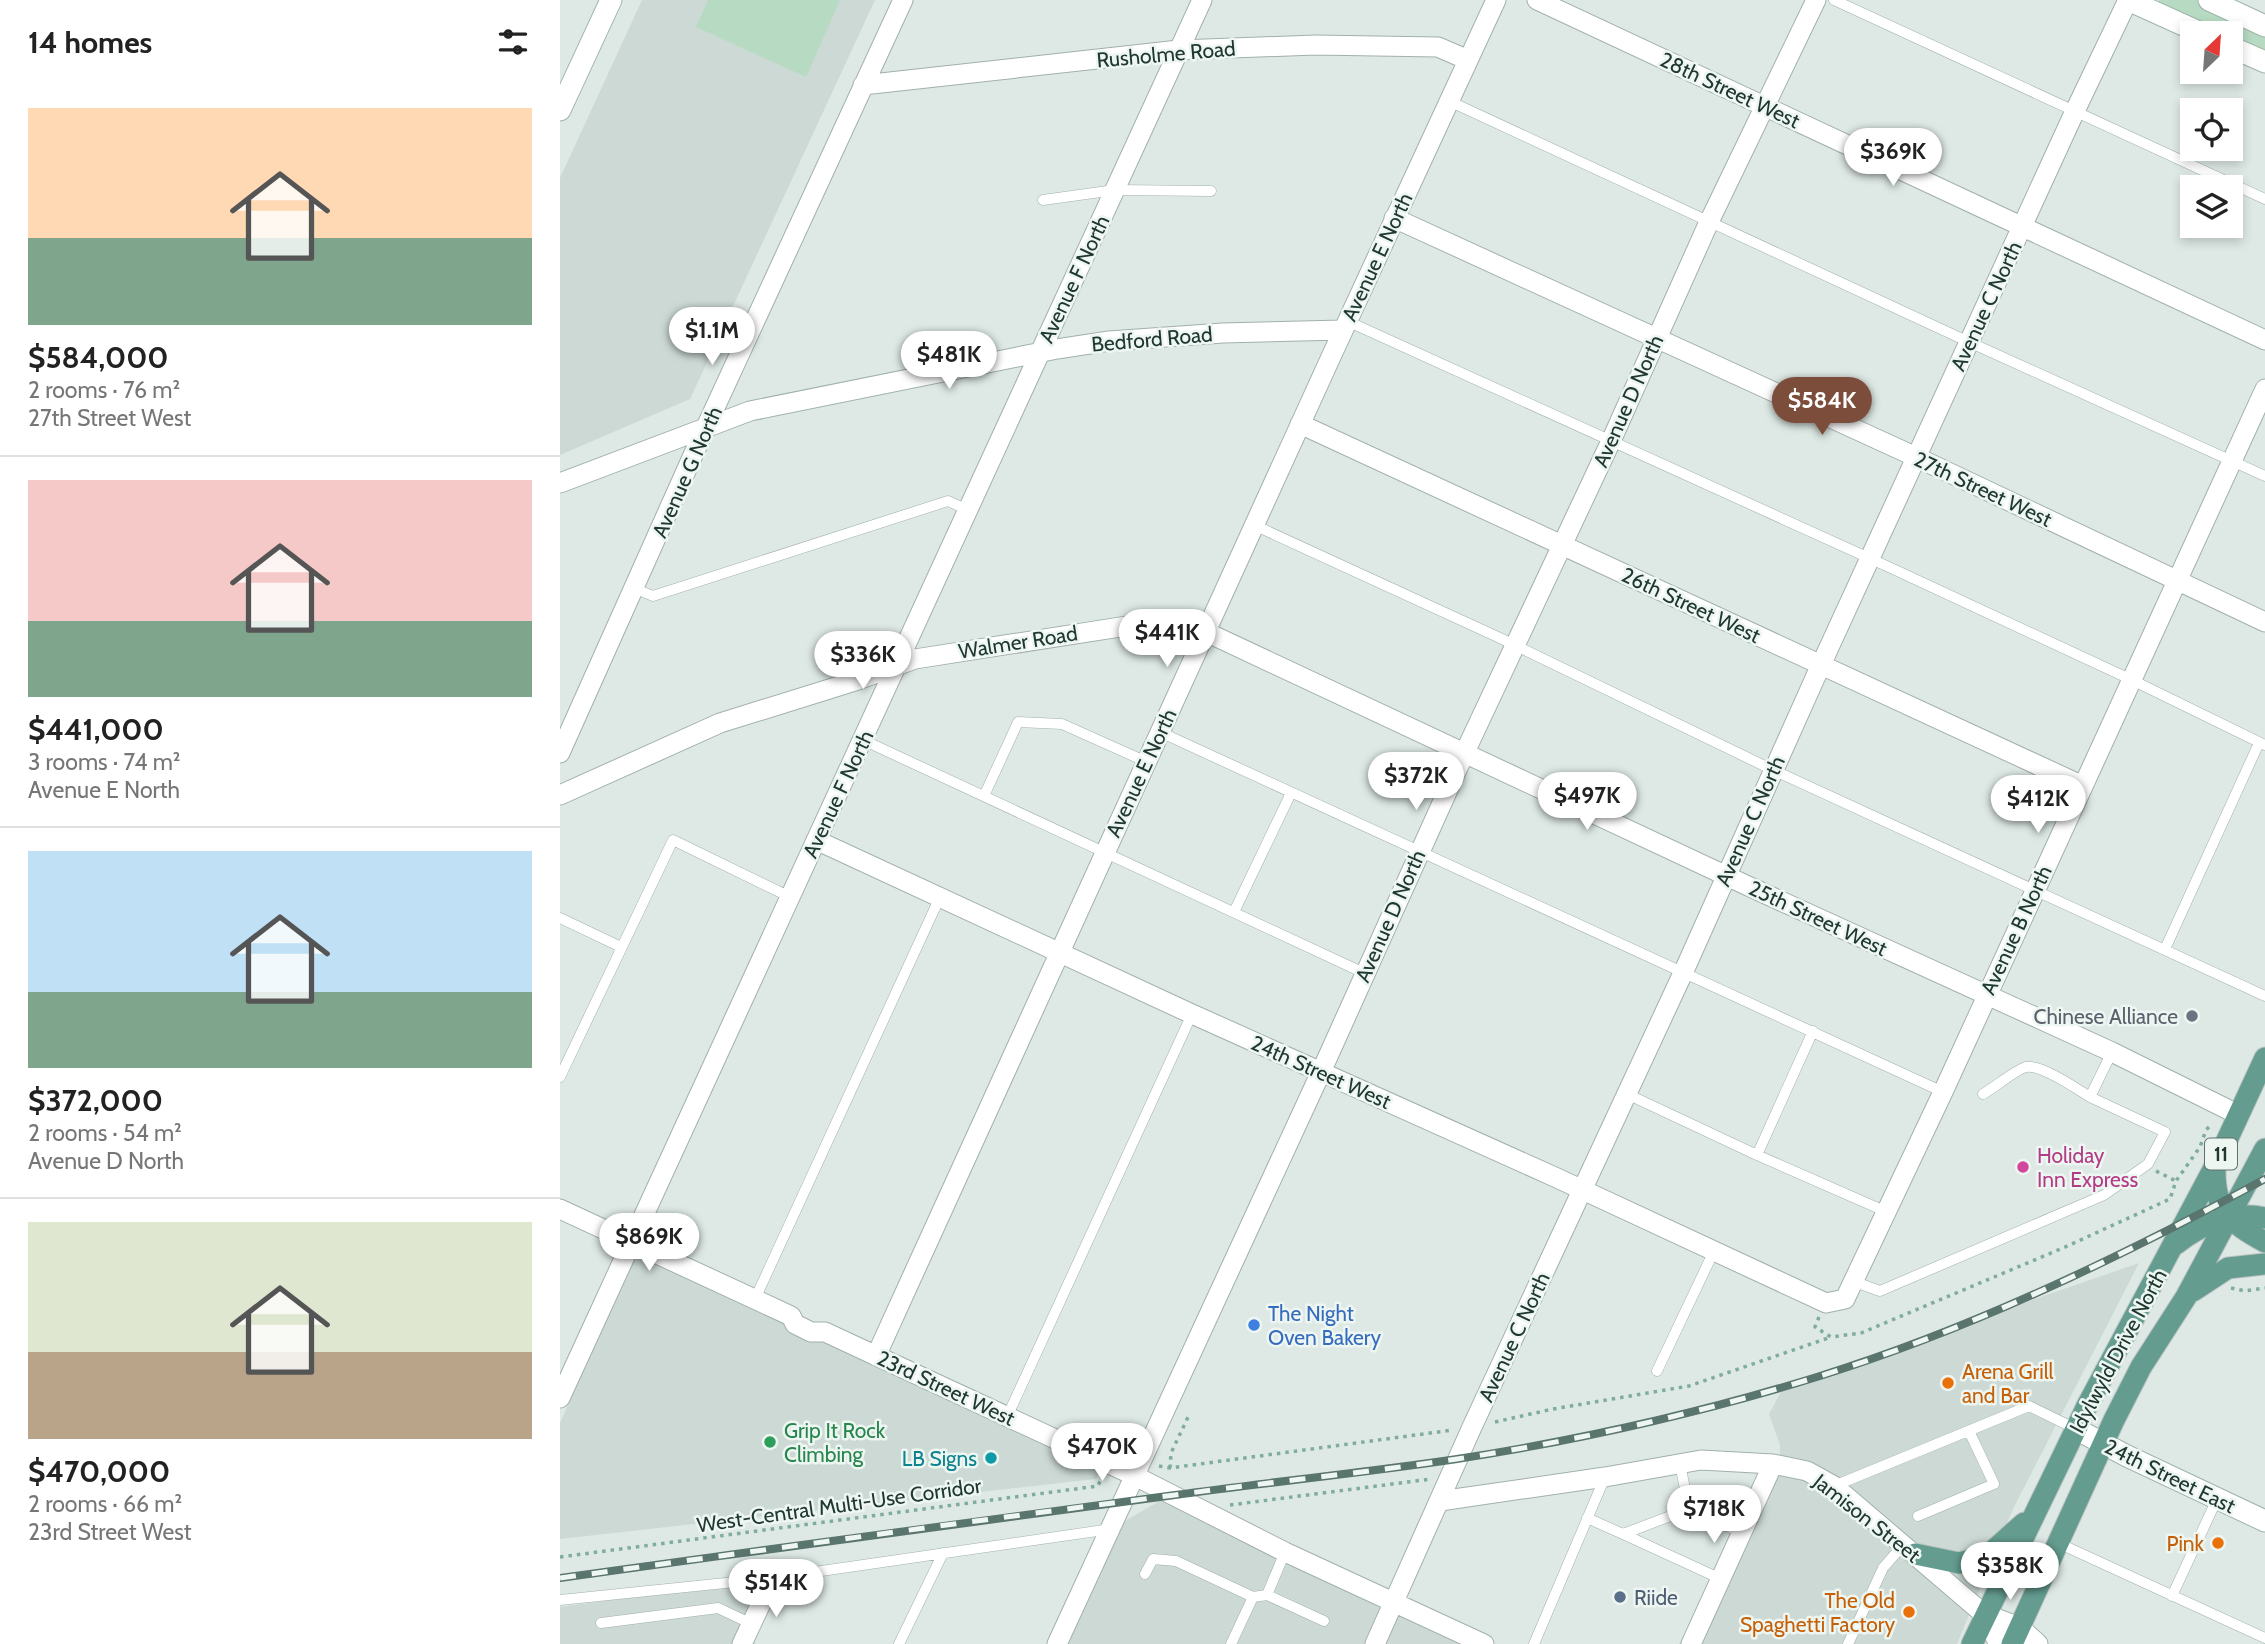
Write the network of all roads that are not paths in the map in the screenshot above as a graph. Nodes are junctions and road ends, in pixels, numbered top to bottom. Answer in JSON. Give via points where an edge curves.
{"nodes":[{"id":1,"x":611,"y":0,"type":"edge"},
{"id":2,"x":903,"y":0,"type":"edge"},
{"id":3,"x":1202,"y":0,"type":"edge"},
{"id":4,"x":1496,"y":0,"type":"edge"},
{"id":5,"x":1537,"y":0,"type":"edge"},
{"id":6,"x":1816,"y":0,"type":"edge"},
{"id":7,"x":1834,"y":0,"type":"edge"},
{"id":8,"x":2128,"y":0,"type":"edge"},
{"id":9,"x":2209,"y":0,"type":"edge"},
{"id":10,"x":2180,"y":24,"type":"edge"},
{"id":11,"x":2265,"y":26,"type":"edge"},
{"id":12,"x":1179,"y":50,"type":"junction"},
{"id":13,"x":2244,"y":53,"type":"edge"},
{"id":14,"x":1468,"y":60,"type":"junction"},
{"id":15,"x":2265,"y":62,"type":"edge"},
{"id":16,"x":863,"y":85,"type":"junction"},
{"id":17,"x":1449,"y":101,"type":"junction"},
{"id":18,"x":1763,"y":106,"type":"junction"},
{"id":19,"x":560,"y":110,"type":"edge"},
{"id":20,"x":2075,"y":111,"type":"junction"},
{"id":21,"x":1115,"y":190,"type":"junction"},
{"id":22,"x":1211,"y":191,"type":"dead end"},
{"id":23,"x":2265,"y":199,"type":"edge"},
{"id":24,"x":1043,"y":200,"type":"dead end"},
{"id":25,"x":1394,"y":218,"type":"junction"},
{"id":26,"x":1709,"y":222,"type":"junction"},
{"id":27,"x":2022,"y":226,"type":"junction"},
{"id":28,"x":1345,"y":326,"type":"junction"},
{"id":29,"x":1655,"y":339,"type":"junction"},
{"id":30,"x":2265,"y":340,"type":"edge"},
{"id":31,"x":1969,"y":342,"type":"junction"},
{"id":32,"x":1040,"y":352,"type":"junction"},
{"id":33,"x":2265,"y":389,"type":"edge"},
{"id":34,"x":1300,"y":424,"type":"junction"},
{"id":35,"x":708,"y":425,"type":"junction"},
{"id":36,"x":1611,"y":441,"type":"junction"},
{"id":37,"x":1916,"y":457,"type":"junction"},
{"id":38,"x":2232,"y":461,"type":"junction"},
{"id":39,"x":2265,"y":476,"type":"edge"},
{"id":40,"x":560,"y":483,"type":"edge"},
{"id":41,"x":968,"y":510,"type":"junction"},
{"id":42,"x":1255,"y":526,"type":"junction"},
{"id":43,"x":1562,"y":546,"type":"junction"},
{"id":44,"x":1870,"y":559,"type":"junction"},
{"id":45,"x":2176,"y":582,"type":"junction"},
{"id":46,"x":636,"y":589,"type":"junction"},
{"id":47,"x":2265,"y":622,"type":"edge"},
{"id":48,"x":1206,"y":632,"type":"junction"},
{"id":49,"x":1515,"y":647,"type":"junction"},
{"id":50,"x":1821,"y":664,"type":"junction"},
{"id":51,"x":897,"y":666,"type":"junction"},
{"id":52,"x":2132,"y":680,"type":"junction"},
{"id":53,"x":1160,"y":732,"type":"junction"},
{"id":54,"x":863,"y":740,"type":"junction"},
{"id":55,"x":2262,"y":744,"type":"edge"},
{"id":56,"x":1465,"y":752,"type":"junction"},
{"id":57,"x":560,"y":753,"type":"edge"},
{"id":58,"x":1147,"y":762,"type":"junction"},
{"id":59,"x":1773,"y":770,"type":"junction"},
{"id":60,"x":2083,"y":786,"type":"junction"},
{"id":61,"x":1292,"y":793,"type":"junction"},
{"id":62,"x":560,"y":795,"type":"edge"},
{"id":63,"x":984,"y":796,"type":"junction"},
{"id":64,"x":816,"y":840,"type":"junction"},
{"id":65,"x":1105,"y":852,"type":"junction"},
{"id":66,"x":1419,"y":852,"type":"junction"},
{"id":67,"x":1726,"y":876,"type":"junction"},
{"id":68,"x":2035,"y":889,"type":"junction"},
{"id":69,"x":790,"y":897,"type":"junction"},
{"id":70,"x":940,"y":897,"type":"junction"},
{"id":71,"x":1234,"y":912,"type":"junction"},
{"id":72,"x":560,"y":918,"type":"edge"},
{"id":73,"x":621,"y":947,"type":"junction"},
{"id":74,"x":2165,"y":949,"type":"junction"},
{"id":75,"x":1059,"y":951,"type":"junction"},
{"id":76,"x":1364,"y":972,"type":"junction"},
{"id":77,"x":1683,"y":973,"type":"junction"},
{"id":78,"x":1986,"y":995,"type":"junction"},
{"id":79,"x":2265,"y":996,"type":"edge"},
{"id":80,"x":1192,"y":1014,"type":"junction"},
{"id":81,"x":1813,"y":1031,"type":"junction"},
{"id":82,"x":2112,"y":1052,"type":"junction"},
{"id":83,"x":2265,"y":1058,"type":"edge"},
{"id":84,"x":1321,"y":1072,"type":"junction"},
{"id":85,"x":560,"y":1077,"type":"edge"},
{"id":86,"x":1943,"y":1092,"type":"junction"},
{"id":87,"x":1627,"y":1094,"type":"junction"},
{"id":88,"x":1983,"y":1094,"type":"dead end"},
{"id":89,"x":2090,"y":1097,"type":"junction"},
{"id":90,"x":2230,"y":1111,"type":"junction"},
{"id":91,"x":2265,"y":1149,"type":"edge"},
{"id":92,"x":1757,"y":1155,"type":"junction"},
{"id":93,"x":2215,"y":1166,"type":"junction"},
{"id":94,"x":1583,"y":1190,"type":"junction"},
{"id":95,"x":560,"y":1209,"type":"edge"},
{"id":96,"x":1887,"y":1212,"type":"junction"},
{"id":97,"x":2230,"y":1217,"type":"junction"},
{"id":98,"x":2265,"y":1217,"type":"edge"},
{"id":99,"x":631,"y":1242,"type":"junction"},
{"id":100,"x":2265,"y":1242,"type":"edge"},
{"id":101,"x":2172,"y":1247,"type":"junction"},
{"id":102,"x":1714,"y":1251,"type":"junction"},
{"id":103,"x":2265,"y":1264,"type":"edge"},
{"id":104,"x":1855,"y":1282,"type":"junction"},
{"id":105,"x":2186,"y":1297,"type":"junction"},
{"id":106,"x":755,"y":1299,"type":"junction"},
{"id":107,"x":1826,"y":1303,"type":"joint"},
{"id":108,"x":876,"y":1356,"type":"junction"},
{"id":109,"x":1657,"y":1371,"type":"dead end"},
{"id":110,"x":560,"y":1398,"type":"edge"},
{"id":111,"x":1007,"y":1417,"type":"junction"},
{"id":112,"x":2076,"y":1429,"type":"junction"},
{"id":113,"x":1969,"y":1431,"type":"junction"},
{"id":114,"x":2103,"y":1444,"type":"junction"},
{"id":115,"x":1680,"y":1464,"type":"junction"},
{"id":116,"x":1773,"y":1464,"type":"junction"},
{"id":117,"x":1135,"y":1476,"type":"junction"},
{"id":118,"x":1605,"y":1477,"type":"junction"},
{"id":119,"x":1834,"y":1486,"type":"junction"},
{"id":120,"x":2217,"y":1499,"type":"junction"},
{"id":121,"x":1440,"y":1501,"type":"junction"},
{"id":122,"x":1689,"y":1509,"type":"junction"},
{"id":123,"x":2034,"y":1515,"type":"junction"},
{"id":124,"x":1918,"y":1516,"type":"dead end"},
{"id":125,"x":1587,"y":1518,"type":"junction"},
{"id":126,"x":2265,"y":1521,"type":"edge"},
{"id":127,"x":1111,"y":1529,"type":"junction"},
{"id":128,"x":1742,"y":1533,"type":"junction"},
{"id":129,"x":1623,"y":1534,"type":"junction"},
{"id":130,"x":2058,"y":1543,"type":"junction"},
{"id":131,"x":1909,"y":1549,"type":"junction"},
{"id":132,"x":1285,"y":1552,"type":"junction"},
{"id":133,"x":943,"y":1553,"type":"junction"},
{"id":134,"x":1145,"y":1574,"type":"dead end"},
{"id":135,"x":773,"y":1578,"type":"junction"},
{"id":136,"x":1721,"y":1579,"type":"junction"},
{"id":137,"x":1267,"y":1595,"type":"junction"},
{"id":138,"x":2172,"y":1596,"type":"junction"},
{"id":139,"x":1253,"y":1597,"type":"junction"},
{"id":140,"x":560,"y":1600,"type":"edge"},
{"id":141,"x":1394,"y":1602,"type":"junction"},
{"id":142,"x":1985,"y":1615,"type":"junction"},
{"id":143,"x":1324,"y":1621,"type":"dead end"},
{"id":144,"x":601,"y":1623,"type":"dead end"},
{"id":145,"x":2016,"y":1636,"type":"edge"},
{"id":146,"x":749,"y":1638,"type":"edge"},
{"id":147,"x":2265,"y":1638,"type":"edge"},
{"id":148,"x":899,"y":1644,"type":"edge"},
{"id":149,"x":1057,"y":1644,"type":"edge"},
{"id":150,"x":1231,"y":1644,"type":"edge"},
{"id":151,"x":1375,"y":1644,"type":"edge"},
{"id":152,"x":1484,"y":1644,"type":"edge"},
{"id":153,"x":1534,"y":1644,"type":"edge"},
{"id":154,"x":1691,"y":1644,"type":"edge"},
{"id":155,"x":1848,"y":1644,"type":"edge"},
{"id":156,"x":1972,"y":1644,"type":"edge"},
{"id":157,"x":2000,"y":1644,"type":"edge"},
{"id":158,"x":2037,"y":1644,"type":"edge"}],
"edges":[{"from":1,"to":19,"type":"street"},
{"from":2,"to":16,"type":"street","name":"Avenue G North"},
{"from":3,"to":12,"type":"street","name":"Avenue F North"},
{"from":4,"to":14,"type":"street","name":"Avenue E North"},
{"from":5,"to":18,"type":"street","name":"28th Street West"},
{"from":6,"to":18,"type":"street","name":"Avenue D North"},
{"from":7,"to":20,"type":"lane"},
{"from":8,"to":10,"type":"street"},
{"from":8,"to":20,"type":"street","name":"Avenue C North"},
{"from":9,"to":11,"type":"street"},
{"from":12,"to":14,"type":"street","name":"Rusholme Road","via":[[1438,47]]},
{"from":12,"to":16,"type":"street","name":"Rusholme Road"},
{"from":12,"to":21,"type":"street","name":"Avenue F North"},
{"from":13,"to":15,"type":"street"},
{"from":14,"to":17,"type":"street","name":"Avenue E North"},
{"from":16,"to":35,"type":"street","name":"Avenue G North"},
{"from":17,"to":25,"type":"street","name":"Avenue E North"},
{"from":17,"to":26,"type":"lane"},
{"from":18,"to":26,"type":"street","name":"Avenue D North"},
{"from":18,"to":27,"type":"street","name":"28th Street West"},
{"from":20,"to":23,"type":"lane"},
{"from":20,"to":27,"type":"street","name":"Avenue C North"},
{"from":21,"to":22,"type":"lane"},
{"from":21,"to":24,"type":"lane"},
{"from":21,"to":32,"type":"street","name":"Avenue F North"},
{"from":25,"to":28,"type":"street","name":"Avenue E North"},
{"from":25,"to":29,"type":"street","name":"27th Street West"},
{"from":26,"to":29,"type":"street","name":"Avenue D North"},
{"from":26,"to":31,"type":"lane"},
{"from":27,"to":30,"type":"street","name":"28th Street West"},
{"from":27,"to":31,"type":"street","name":"Avenue C North"},
{"from":28,"to":32,"type":"street","name":"Bedford Road","via":[[1110,341]]},
{"from":28,"to":34,"type":"street","name":"Avenue E North"},
{"from":28,"to":36,"type":"lane"},
{"from":29,"to":36,"type":"street","name":"Avenue D North"},
{"from":29,"to":37,"type":"street","name":"27th Street West"},
{"from":31,"to":37,"type":"street","name":"Avenue C North"},
{"from":31,"to":38,"type":"lane"},
{"from":32,"to":35,"type":"street","name":"Bedford Road","via":[[750,411]]},
{"from":32,"to":41,"type":"street","name":"Avenue F North"},
{"from":33,"to":38,"type":"street","name":"Avenue B North"},
{"from":34,"to":42,"type":"street","name":"Avenue E North"},
{"from":34,"to":43,"type":"street","name":"26th Street West"},
{"from":35,"to":40,"type":"street","name":"Bedford Road"},
{"from":35,"to":46,"type":"street","name":"Avenue G North"},
{"from":36,"to":43,"type":"street","name":"Avenue D North"},
{"from":36,"to":44,"type":"lane"},
{"from":37,"to":44,"type":"street","name":"Avenue C North"},
{"from":37,"to":45,"type":"street","name":"27th Street West"},
{"from":38,"to":39,"type":"lane"},
{"from":38,"to":45,"type":"street","name":"Avenue B North"},
{"from":41,"to":46,"type":"lane","via":[[948,501],[653,596]]},
{"from":41,"to":51,"type":"street","name":"Avenue F North"},
{"from":42,"to":48,"type":"street","name":"Avenue E North"},
{"from":42,"to":49,"type":"lane"},
{"from":43,"to":49,"type":"street","name":"Avenue D North"},
{"from":43,"to":50,"type":"street","name":"26th Street West"},
{"from":44,"to":50,"type":"street","name":"Avenue C North"},
{"from":44,"to":52,"type":"lane"},
{"from":45,"to":47,"type":"street","name":"27th Street West"},
{"from":45,"to":52,"type":"street","name":"Avenue B North"},
{"from":46,"to":57,"type":"street","name":"Avenue G North"},
{"from":48,"to":51,"type":"street","name":"Walmer Road","via":[[1182,624],[1146,623],[932,656]]},
{"from":48,"to":53,"type":"street","name":"Avenue E North"},
{"from":48,"to":56,"type":"street","name":"25th Street West"},
{"from":49,"to":56,"type":"street","name":"Avenue D North"},
{"from":49,"to":59,"type":"lane"},
{"from":50,"to":59,"type":"street","name":"Avenue C North"},
{"from":50,"to":60,"type":"street","name":"26th Street West"},
{"from":51,"to":54,"type":"street","name":"Avenue F North"},
{"from":51,"to":62,"type":"street","name":"Walmer Road","via":[[720,723]]},
{"from":52,"to":55,"type":"lane"},
{"from":52,"to":60,"type":"street","name":"Avenue B North"},
{"from":53,"to":58,"type":"street","name":"Avenue E North"},
{"from":53,"to":61,"type":"lane"},
{"from":54,"to":63,"type":"lane"},
{"from":54,"to":64,"type":"street","name":"Avenue F North"},
{"from":55,"to":74,"type":"lane"},
{"from":56,"to":66,"type":"street","name":"Avenue D North"},
{"from":56,"to":67,"type":"street","name":"25th Street West"},
{"from":58,"to":63,"type":"lane","via":[[1062,724],[1018,722]]},
{"from":58,"to":65,"type":"street","name":"Avenue E North"},
{"from":59,"to":67,"type":"street","name":"Avenue C North"},
{"from":59,"to":68,"type":"lane"},
{"from":60,"to":68,"type":"street","name":"Avenue B North"},
{"from":61,"to":66,"type":"lane"},
{"from":61,"to":71,"type":"lane"},
{"from":63,"to":65,"type":"lane"},
{"from":64,"to":69,"type":"street","name":"Avenue F North"},
{"from":64,"to":70,"type":"street","name":"24th Street West"},
{"from":65,"to":71,"type":"lane"},
{"from":65,"to":75,"type":"street","name":"Avenue E North"},
{"from":66,"to":76,"type":"street","name":"Avenue D North"},
{"from":66,"to":77,"type":"lane"},
{"from":67,"to":77,"type":"street","name":"Avenue C North"},
{"from":67,"to":78,"type":"street","name":"25th Street West"},
{"from":68,"to":74,"type":"lane"},
{"from":68,"to":78,"type":"street","name":"Avenue B North"},
{"from":69,"to":73,"type":"lane","via":[[673,840]]},
{"from":69,"to":99,"type":"street","name":"Avenue F North"},
{"from":70,"to":75,"type":"street","name":"24th Street West"},
{"from":70,"to":106,"type":"lane"},
{"from":71,"to":76,"type":"lane"},
{"from":72,"to":73,"type":"lane"},
{"from":73,"to":85,"type":"lane"},
{"from":74,"to":79,"type":"lane"},
{"from":75,"to":80,"type":"street","name":"24th Street West"},
{"from":75,"to":108,"type":"street","name":"Avenue E North"},
{"from":76,"to":84,"type":"street","name":"Avenue D North"},
{"from":77,"to":81,"type":"lane"},
{"from":77,"to":87,"type":"street","name":"Avenue C North"},
{"from":78,"to":82,"type":"street","name":"25th Street West"},
{"from":78,"to":86,"type":"street","name":"Avenue B North"},
{"from":80,"to":84,"type":"street","name":"24th Street West"},
{"from":80,"to":111,"type":"lane"},
{"from":81,"to":86,"type":"lane"},
{"from":81,"to":92,"type":"lane"},
{"from":82,"to":89,"type":"lane"},
{"from":82,"to":90,"type":"street","name":"25th Street West"},
{"from":83,"to":90,"type":"main road","name":"Idylwyld Drive North","number":"11"},
{"from":84,"to":94,"type":"street","name":"24th Street West"},
{"from":84,"to":117,"type":"street","name":"Avenue D North"},
{"from":86,"to":96,"type":"street","name":"Avenue B North"},
{"from":87,"to":92,"type":"lane"},
{"from":87,"to":94,"type":"street","name":"Avenue C North"},
{"from":88,"to":89,"type":"lane","via":[[2025,1068],[2037,1068]]},
{"from":89,"to":104,"type":"lane","via":[[2165,1132],[2148,1164],[2104,1195],[1880,1291]]},
{"from":90,"to":93,"type":"main road","name":"Idylwyld Drive North","number":"11"},
{"from":91,"to":97,"type":"main road","name":"Idylwyld Drive North","number":"11"},
{"from":92,"to":96,"type":"lane"},
{"from":93,"to":97,"type":"main road","via":[[2219,1205]]},
{"from":93,"to":101,"type":"main road","name":"Idylwyld Drive North","number":"11"},
{"from":94,"to":102,"type":"street","name":"24th Street West"},
{"from":94,"to":121,"type":"street","name":"Avenue C North"},
{"from":95,"to":99,"type":"street","name":"23rd Street West"},
{"from":96,"to":104,"type":"street","name":"Avenue B North"},
{"from":97,"to":98,"type":"main road"},
{"from":97,"to":100,"type":"main road"},
{"from":97,"to":101,"type":"main road","via":[[2190,1233]]},
{"from":97,"to":105,"type":"main road","name":"Idylwyld Drive North","number":"11"},
{"from":99,"to":106,"type":"street","name":"23rd Street West"},
{"from":99,"to":110,"type":"street","name":"Avenue F North"},
{"from":101,"to":112,"type":"main road","name":"Idylwyld Drive North","number":"11"},
{"from":102,"to":107,"type":"street","name":"24th Street West"},
{"from":102,"to":109,"type":"lane"},
{"from":103,"to":105,"type":"main road","via":[[2228,1268]]},
{"from":104,"to":107,"type":"street","name":"Avenue B North","via":[[1845,1299]]},
{"from":105,"to":114,"type":"main road","name":"Idylwyld Drive North","number":"11","via":[[2141,1367]]},
{"from":106,"to":108,"type":"street","name":"23rd Street West","via":[[791,1316],[794,1324],[825,1332]]},
{"from":108,"to":111,"type":"street","name":"23rd Street West"},
{"from":111,"to":117,"type":"street","name":"23rd Street West"},
{"from":112,"to":113,"type":"lane","via":[[2028,1406]]},
{"from":112,"to":114,"type":"street","name":"24th Street East"},
{"from":112,"to":123,"type":"main road","name":"Idylwyld Drive North","number":"11"},
{"from":113,"to":119,"type":"lane"},
{"from":113,"to":124,"type":"lane","via":[[1994,1484]]},
{"from":114,"to":120,"type":"street","name":"24th Street East"},
{"from":114,"to":130,"type":"main road","name":"Idylwyld Drive North","number":"11"},
{"from":115,"to":116,"type":"street","name":"Jamison Street","via":[[1701,1460]]},
{"from":115,"to":118,"type":"street","name":"Jamison Street"},
{"from":115,"to":122,"type":"lane"},
{"from":116,"to":119,"type":"street","name":"Jamison Street","via":[[1807,1471]]},
{"from":116,"to":128,"type":"street"},
{"from":117,"to":127,"type":"street","name":"Avenue D North"},
{"from":117,"to":132,"type":"street","name":"23rd Street West"},
{"from":118,"to":121,"type":"street","name":"Jamison Street"},
{"from":118,"to":125,"type":"lane"},
{"from":119,"to":131,"type":"street","name":"Jamison Street"},
{"from":120,"to":126,"type":"street","name":"24th Street East"},
{"from":120,"to":138,"type":"lane"},
{"from":121,"to":141,"type":"street","name":"Avenue C North"},
{"from":122,"to":128,"type":"lane"},
{"from":122,"to":129,"type":"lane"},
{"from":123,"to":131,"type":"main road","via":[[1987,1556],[1959,1563]]},
{"from":123,"to":142,"type":"main road","name":"Idylwyld Drive North","number":"11"},
{"from":125,"to":129,"type":"lane"},
{"from":125,"to":153,"type":"lane"},
{"from":127,"to":133,"type":"lane"},
{"from":127,"to":149,"type":"street","name":"Avenue D North"},
{"from":128,"to":136,"type":"street"},
{"from":129,"to":136,"type":"lane"},
{"from":130,"to":138,"type":"lane"},
{"from":130,"to":145,"type":"main road","name":"Idylwyld Drive North","number":"11"},
{"from":131,"to":142,"type":"street","name":"Jamison Street"},
{"from":131,"to":155,"type":"lane","via":[[1883,1568]]},
{"from":132,"to":137,"type":"lane"},
{"from":132,"to":141,"type":"street","name":"23rd Street West"},
{"from":133,"to":135,"type":"lane"},
{"from":133,"to":148,"type":"lane"},
{"from":134,"to":139,"type":"lane","via":[[1153,1559],[1176,1561]]},
{"from":135,"to":140,"type":"lane"},
{"from":135,"to":146,"type":"street"},
{"from":136,"to":154,"type":"street"},
{"from":137,"to":139,"type":"lane"},
{"from":137,"to":143,"type":"lane"},
{"from":138,"to":147,"type":"lane"},
{"from":139,"to":150,"type":"lane"},
{"from":141,"to":151,"type":"street","name":"Avenue C North"},
{"from":141,"to":152,"type":"street","name":"23rd Street West"},
{"from":142,"to":145,"type":"street"},
{"from":142,"to":156,"type":"main road","name":"Idylwyld Drive North","number":"11"},
{"from":142,"to":157,"type":"street"},
{"from":144,"to":146,"type":"lane","via":[[718,1608]]},
{"from":145,"to":158,"type":"street"}]}
